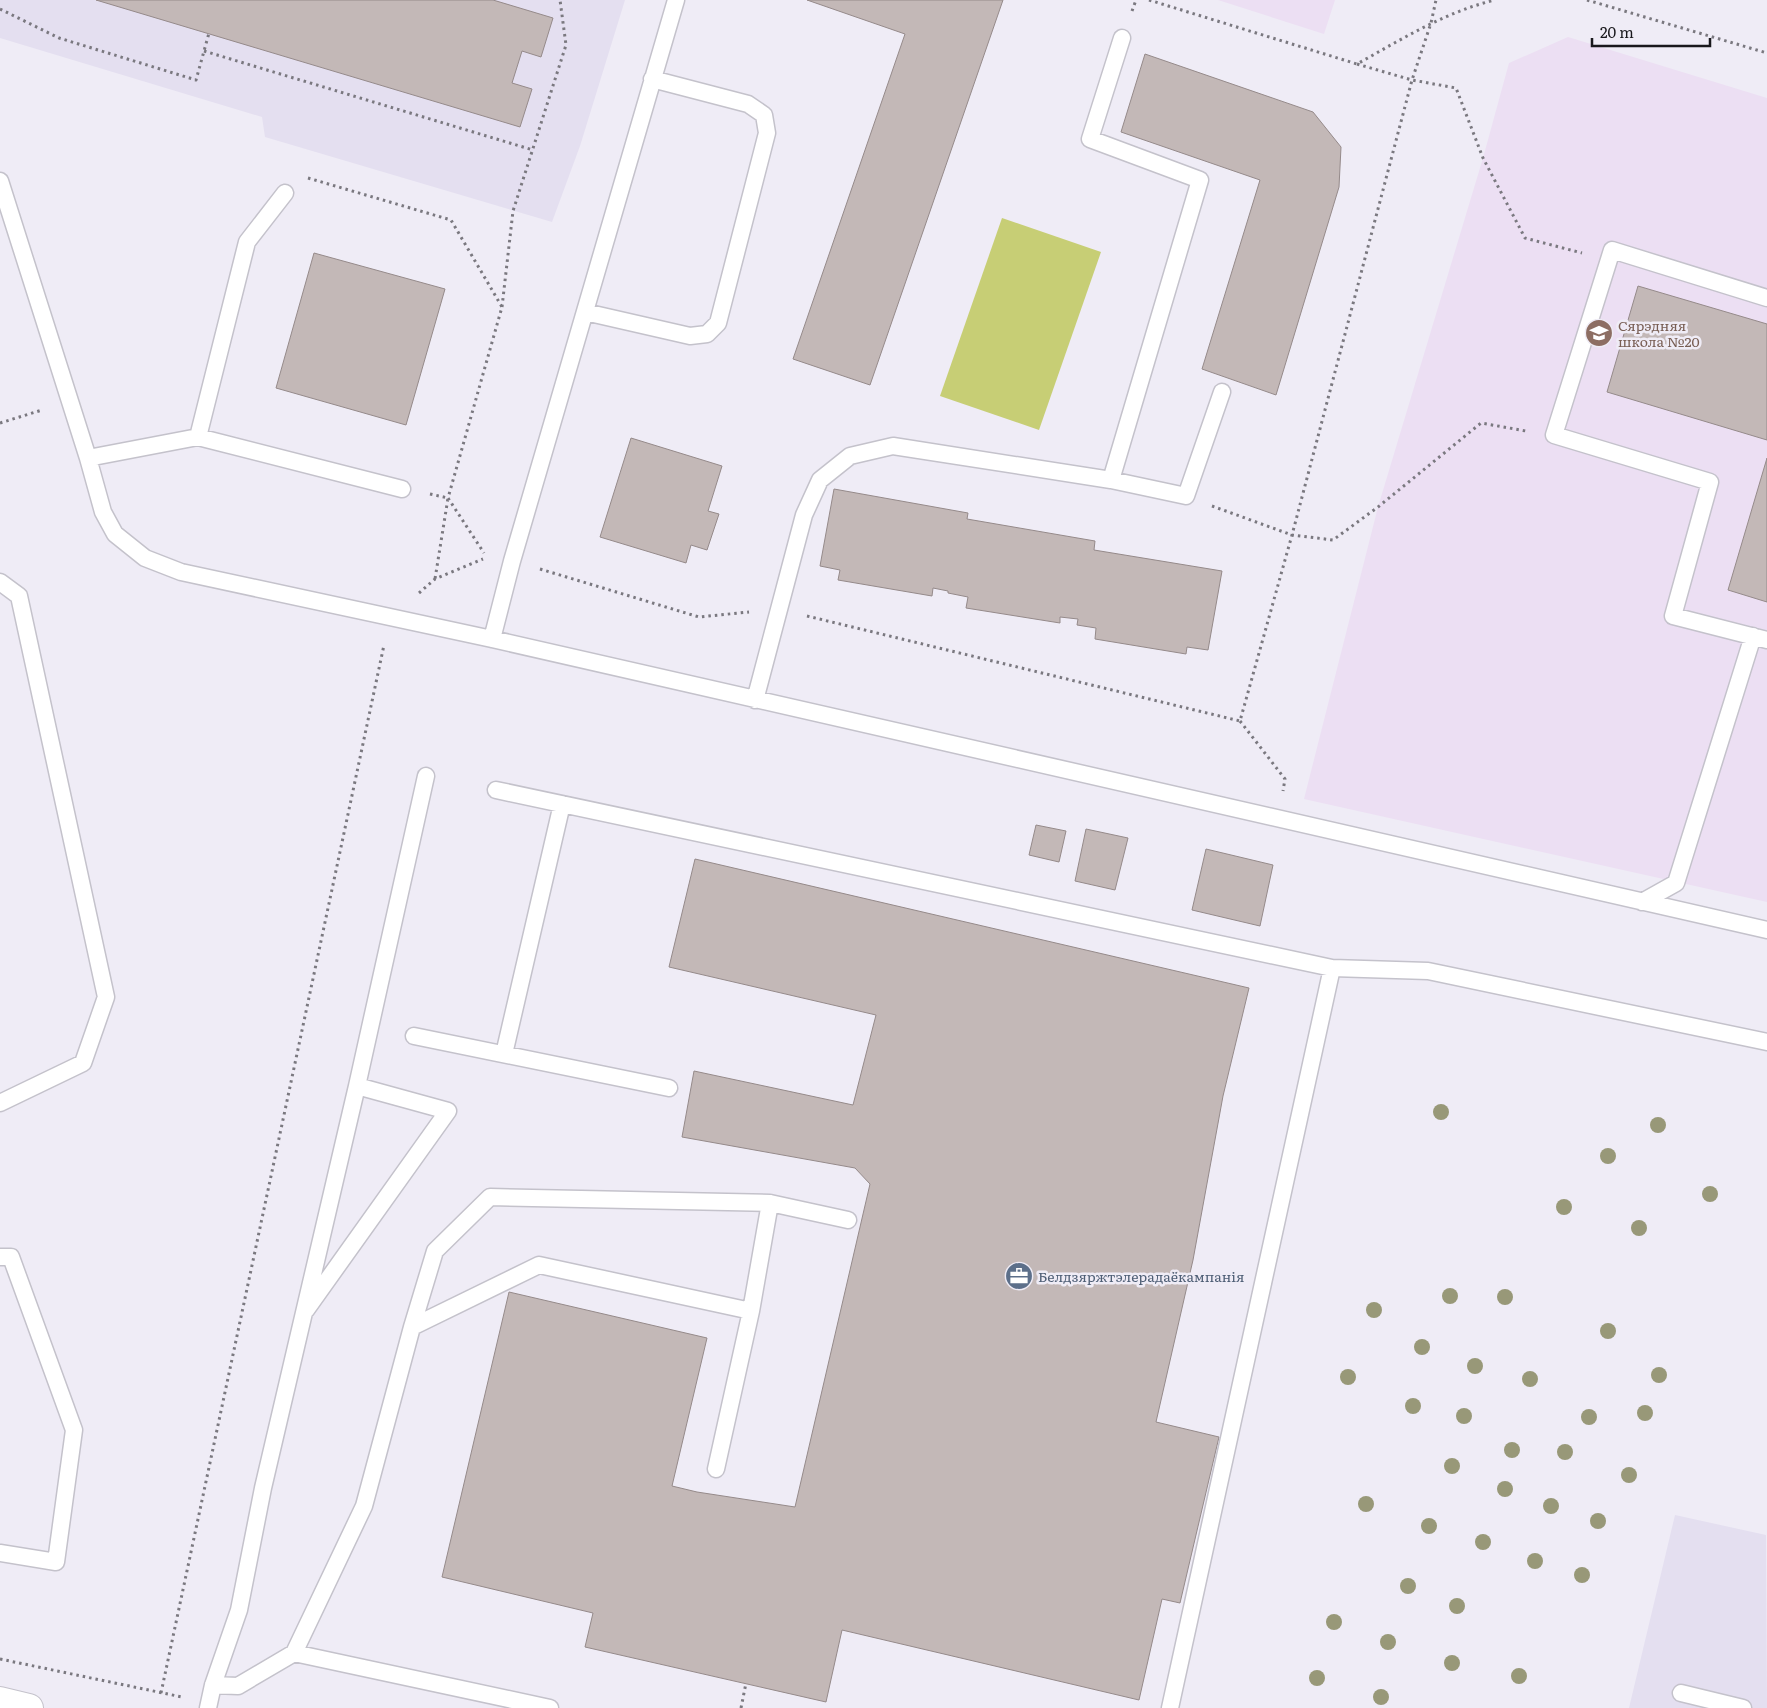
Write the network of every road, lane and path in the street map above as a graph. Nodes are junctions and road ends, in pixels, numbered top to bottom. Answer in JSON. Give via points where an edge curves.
{"nodes":[{"id":1,"x":560,"y":0,"type":"edge"},
{"id":2,"x":676,"y":0,"type":"edge"},
{"id":3,"x":1149,"y":0,"type":"edge"},
{"id":4,"x":1436,"y":0,"type":"edge"},
{"id":5,"x":1496,"y":0,"type":"edge"},
{"id":6,"x":1586,"y":0,"type":"edge"},
{"id":7,"x":0,"y":9,"type":"edge"},
{"id":8,"x":1431,"y":23,"type":"junction"},
{"id":9,"x":209,"y":33,"type":"dead end"},
{"id":10,"x":1122,"y":38,"type":"dead end"},
{"id":11,"x":204,"y":51,"type":"junction"},
{"id":12,"x":1767,"y":53,"type":"edge"},
{"id":13,"x":1357,"y":64,"type":"junction"},
{"id":14,"x":652,"y":79,"type":"junction"},
{"id":15,"x":533,"y":150,"type":"junction"},
{"id":16,"x":0,"y":181,"type":"edge"},
{"id":17,"x":285,"y":193,"type":"joint"},
{"id":18,"x":1609,"y":260,"type":"junction"},
{"id":19,"x":1767,"y":298,"type":"edge"},
{"id":20,"x":502,"y":307,"type":"junction"},
{"id":21,"x":585,"y":312,"type":"junction"},
{"id":22,"x":1222,"y":392,"type":"dead end"},
{"id":23,"x":70,"y":402,"type":"junction"},
{"id":24,"x":0,"y":423,"type":"edge"},
{"id":25,"x":1554,"y":435,"type":"junction"},
{"id":26,"x":198,"y":437,"type":"junction"},
{"id":27,"x":88,"y":458,"type":"junction"},
{"id":28,"x":1111,"y":480,"type":"junction"},
{"id":29,"x":402,"y":489,"type":"joint"},
{"id":30,"x":1186,"y":496,"type":"junction"},
{"id":31,"x":448,"y":498,"type":"junction"},
{"id":32,"x":512,"y":561,"type":"junction"},
{"id":33,"x":435,"y":579,"type":"junction"},
{"id":34,"x":0,"y":582,"type":"edge"},
{"id":35,"x":779,"y":610,"type":"junction"},
{"id":36,"x":389,"y":617,"type":"junction"},
{"id":37,"x":1760,"y":638,"type":"edge"},
{"id":38,"x":492,"y":639,"type":"junction"},
{"id":39,"x":756,"y":700,"type":"junction"},
{"id":40,"x":1240,"y":722,"type":"dead end"},
{"id":41,"x":426,"y":776,"type":"dead end"},
{"id":42,"x":496,"y":790,"type":"dead end"},
{"id":43,"x":562,"y":804,"type":"junction"},
{"id":44,"x":1277,"y":818,"type":"junction"},
{"id":45,"x":1642,"y":902,"type":"junction"},
{"id":46,"x":1767,"y":930,"type":"edge"},
{"id":47,"x":1332,"y":968,"type":"junction"},
{"id":48,"x":414,"y":1036,"type":"dead end"},
{"id":49,"x":1767,"y":1042,"type":"edge"},
{"id":50,"x":504,"y":1054,"type":"junction"},
{"id":51,"x":357,"y":1086,"type":"junction"},
{"id":52,"x":669,"y":1088,"type":"dead end"},
{"id":53,"x":0,"y":1103,"type":"edge"},
{"id":54,"x":770,"y":1203,"type":"junction"},
{"id":55,"x":848,"y":1220,"type":"dead end"},
{"id":56,"x":0,"y":1257,"type":"edge"},
{"id":57,"x":306,"y":1310,"type":"junction"},
{"id":58,"x":751,"y":1311,"type":"junction"},
{"id":59,"x":412,"y":1327,"type":"junction"},
{"id":60,"x":716,"y":1468,"type":"dead end"},
{"id":61,"x":0,"y":1553,"type":"edge"},
{"id":62,"x":294,"y":1653,"type":"junction"},
{"id":63,"x":0,"y":1659,"type":"edge"},
{"id":64,"x":746,"y":1683,"type":"dead end"},
{"id":65,"x":213,"y":1685,"type":"junction"},
{"id":66,"x":161,"y":1693,"type":"junction"},
{"id":67,"x":1681,"y":1693,"type":"dead end"},
{"id":68,"x":0,"y":1701,"type":"edge"},
{"id":69,"x":209,"y":1705,"type":"edge"},
{"id":70,"x":29,"y":1708,"type":"edge"},
{"id":71,"x":550,"y":1708,"type":"edge"},
{"id":72,"x":741,"y":1708,"type":"edge"},
{"id":73,"x":1170,"y":1708,"type":"edge"},
{"id":74,"x":1743,"y":1708,"type":"edge"}],
"edges":[{"from":1,"to":15,"type":"path","via":[[566,45]]},
{"from":2,"to":14,"type":"lane"},
{"from":3,"to":13,"type":"path"},
{"from":4,"to":8,"type":"path"},
{"from":5,"to":8,"type":"path"},
{"from":6,"to":12,"type":"path"},
{"from":7,"to":11,"type":"path","via":[[59,38],[196,80]]},
{"from":8,"to":13,"type":"path"},
{"from":9,"to":11,"type":"path"},
{"from":10,"to":28,"type":"lane","via":[[1090,139],[1200,180]]},
{"from":11,"to":15,"type":"path"},
{"from":13,"to":18,"type":"path","via":[[1412,80],[1456,88],[1483,158],[1525,238]]},
{"from":14,"to":21,"type":"lane"},
{"from":14,"to":21,"type":"lane","via":[[748,104],[764,115],[767,133],[718,323],[707,334],[690,336]]},
{"from":15,"to":20,"type":"path","via":[[514,211]]},
{"from":16,"to":23,"type":"lane"},
{"from":17,"to":20,"type":"path","via":[[302,176],[451,220]]},
{"from":17,"to":26,"type":"lane","via":[[247,242]]},
{"from":18,"to":19,"type":"lane","via":[[1612,250]]},
{"from":18,"to":25,"type":"lane"},
{"from":20,"to":31,"type":"path"},
{"from":21,"to":32,"type":"lane"},
{"from":22,"to":30,"type":"lane"},
{"from":23,"to":24,"type":"path"},
{"from":23,"to":27,"type":"lane"},
{"from":25,"to":30,"type":"path","via":[[1481,423],[1333,540],[1292,535]]},
{"from":25,"to":37,"type":"lane","via":[[1710,482],[1673,616]]},
{"from":26,"to":27,"type":"lane"},
{"from":26,"to":29,"type":"lane"},
{"from":27,"to":36,"type":"lane","via":[[103,512],[115,534],[145,558],[181,572]]},
{"from":28,"to":30,"type":"lane"},
{"from":28,"to":35,"type":"lane","via":[[893,446],[850,456],[820,480],[804,515]]},
{"from":29,"to":31,"type":"path"},
{"from":31,"to":33,"type":"path"},
{"from":31,"to":33,"type":"path","via":[[487,557]]},
{"from":32,"to":35,"type":"path","via":[[699,617]]},
{"from":32,"to":38,"type":"lane"},
{"from":33,"to":36,"type":"path"},
{"from":34,"to":53,"type":"lane","via":[[19,596],[106,997],[83,1063]]},
{"from":35,"to":39,"type":"lane"},
{"from":36,"to":38,"type":"lane"},
{"from":36,"to":66,"type":"path"},
{"from":37,"to":45,"type":"lane","via":[[1676,883]]},
{"from":38,"to":39,"type":"lane"},
{"from":39,"to":44,"type":"lane"},
{"from":40,"to":44,"type":"path","via":[[1285,779]]},
{"from":41,"to":51,"type":"lane"},
{"from":42,"to":43,"type":"lane"},
{"from":43,"to":47,"type":"lane"},
{"from":43,"to":50,"type":"lane"},
{"from":44,"to":45,"type":"lane"},
{"from":45,"to":46,"type":"lane"},
{"from":47,"to":49,"type":"lane","via":[[1428,971]]},
{"from":47,"to":73,"type":"lane"},
{"from":48,"to":50,"type":"lane"},
{"from":50,"to":52,"type":"lane"},
{"from":51,"to":57,"type":"lane"},
{"from":51,"to":57,"type":"lane","via":[[448,1111]]},
{"from":54,"to":55,"type":"lane"},
{"from":54,"to":58,"type":"lane"},
{"from":54,"to":59,"type":"lane","via":[[490,1197],[435,1251]]},
{"from":56,"to":61,"type":"lane","via":[[12,1257],[74,1430],[56,1562]]},
{"from":57,"to":65,"type":"lane","via":[[263,1488],[239,1610]]},
{"from":58,"to":59,"type":"lane","via":[[539,1265]]},
{"from":58,"to":60,"type":"lane"},
{"from":59,"to":62,"type":"lane","via":[[364,1506]]},
{"from":62,"to":65,"type":"lane","via":[[238,1686]]},
{"from":62,"to":71,"type":"lane"},
{"from":63,"to":66,"type":"path"},
{"from":64,"to":72,"type":"path"},
{"from":65,"to":69,"type":"lane"},
{"from":66,"to":69,"type":"path"},
{"from":67,"to":74,"type":"lane"},
{"from":68,"to":70,"type":"street"}]}
